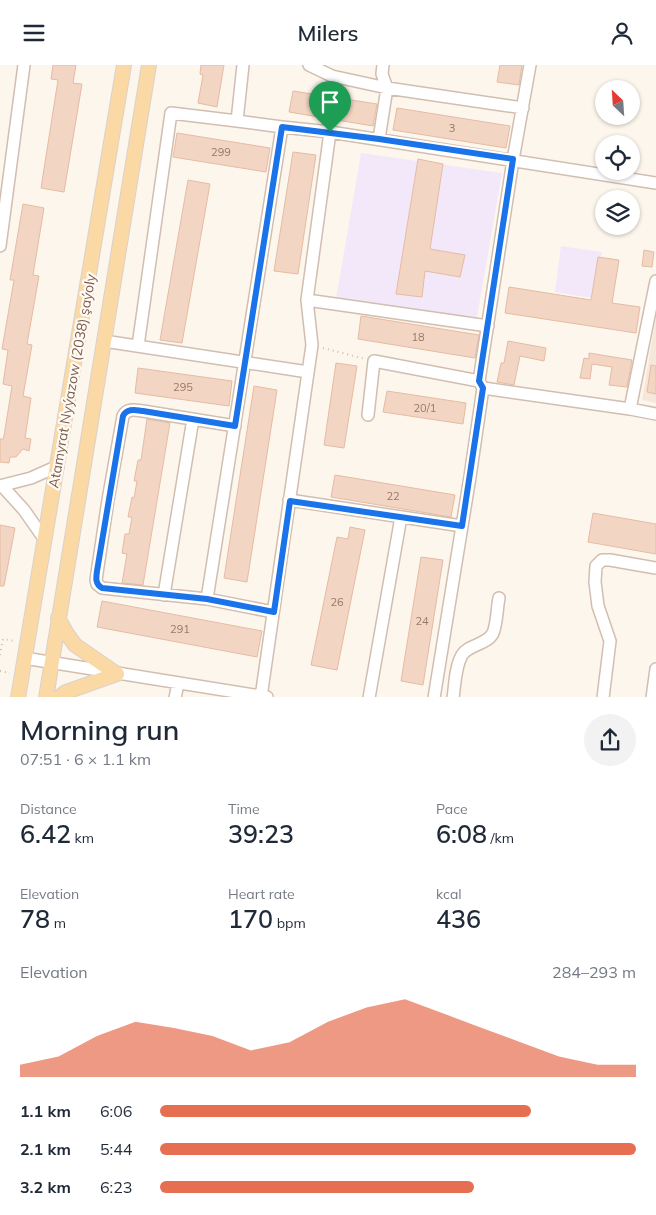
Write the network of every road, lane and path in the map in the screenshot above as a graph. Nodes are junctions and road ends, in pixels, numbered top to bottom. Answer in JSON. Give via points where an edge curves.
{"nodes":[{"id":1,"x":24,"y":65,"type":"edge"},
{"id":2,"x":124,"y":65,"type":"edge"},
{"id":3,"x":149,"y":65,"type":"edge"},
{"id":4,"x":243,"y":65,"type":"edge"},
{"id":5,"x":309,"y":65,"type":"edge"},
{"id":6,"x":383,"y":65,"type":"edge"},
{"id":7,"x":530,"y":65,"type":"edge"},
{"id":8,"x":387,"y":88,"type":"junction"},
{"id":9,"x":523,"y":108,"type":"junction"},
{"id":10,"x":236,"y":121,"type":"junction"},
{"id":11,"x":282,"y":127,"type":"junction"},
{"id":12,"x":330,"y":132,"type":"junction"},
{"id":13,"x":379,"y":139,"type":"junction"},
{"id":14,"x":513,"y":159,"type":"junction"},
{"id":15,"x":656,"y":183,"type":"edge"},
{"id":16,"x":0,"y":246,"type":"edge"},
{"id":17,"x":656,"y":281,"type":"edge"},
{"id":18,"x":655,"y":296,"type":"edge"},
{"id":19,"x":307,"y":300,"type":"junction"},
{"id":20,"x":488,"y":326,"type":"junction"},
{"id":21,"x":104,"y":341,"type":"junction"},
{"id":22,"x":312,"y":345,"type":"junction"},
{"id":23,"x":138,"y":346,"type":"junction"},
{"id":24,"x":374,"y":361,"type":"junction"},
{"id":25,"x":245,"y":363,"type":"junction"},
{"id":26,"x":308,"y":372,"type":"junction"},
{"id":27,"x":481,"y":384,"type":"junction"},
{"id":28,"x":630,"y":409,"type":"junction"},
{"id":29,"x":368,"y":415,"type":"dead end"},
{"id":30,"x":656,"y":415,"type":"edge"},
{"id":31,"x":193,"y":419,"type":"junction"},
{"id":32,"x":235,"y":426,"type":"junction"},
{"id":33,"x":58,"y":466,"type":"junction"},
{"id":34,"x":1,"y":486,"type":"edge"},
{"id":35,"x":290,"y":501,"type":"junction"},
{"id":36,"x":401,"y":517,"type":"junction"},
{"id":37,"x":462,"y":526,"type":"junction"},
{"id":38,"x":45,"y":540,"type":"junction"},
{"id":39,"x":656,"y":568,"type":"edge"},
{"id":40,"x":164,"y":595,"type":"junction"},
{"id":41,"x":499,"y":598,"type":"dead end"},
{"id":42,"x":207,"y":599,"type":"junction"},
{"id":43,"x":274,"y":612,"type":"junction"},
{"id":44,"x":58,"y":618,"type":"junction"},
{"id":45,"x":27,"y":643,"type":"junction"},
{"id":46,"x":0,"y":655,"type":"edge"},
{"id":47,"x":24,"y":658,"type":"junction"},
{"id":48,"x":51,"y":663,"type":"junction"},
{"id":49,"x":656,"y":669,"type":"edge"},
{"id":50,"x":117,"y":674,"type":"junction"},
{"id":51,"x":178,"y":684,"type":"junction"},
{"id":52,"x":18,"y":697,"type":"edge"},
{"id":53,"x":46,"y":697,"type":"edge"},
{"id":54,"x":58,"y":697,"type":"edge"},
{"id":55,"x":175,"y":697,"type":"edge"},
{"id":56,"x":264,"y":697,"type":"edge"},
{"id":57,"x":369,"y":697,"type":"edge"},
{"id":58,"x":434,"y":697,"type":"edge"},
{"id":59,"x":453,"y":697,"type":"edge"},
{"id":60,"x":603,"y":697,"type":"edge"},
{"id":61,"x":652,"y":697,"type":"edge"}],
"edges":[{"from":1,"to":16,"type":"street"},
{"from":2,"to":33,"type":"main road","name":"Atamyrat Nyýazow (2038) şaýoly"},
{"from":3,"to":21,"type":"main road","name":"Atamyrat Nyýazow (2038) şaýoly"},
{"from":4,"to":10,"type":"street"},
{"from":5,"to":8,"type":"street","via":[[332,76]]},
{"from":6,"to":8,"type":"street","via":[[382,74]]},
{"from":7,"to":9,"type":"street"},
{"from":8,"to":9,"type":"street"},
{"from":8,"to":13,"type":"street"},
{"from":9,"to":14,"type":"street"},
{"from":10,"to":11,"type":"street"},
{"from":10,"to":23,"type":"street","via":[[171,113]]},
{"from":11,"to":12,"type":"street"},
{"from":11,"to":25,"type":"street"},
{"from":12,"to":13,"type":"street"},
{"from":12,"to":19,"type":"street"},
{"from":13,"to":14,"type":"street"},
{"from":14,"to":15,"type":"street"},
{"from":14,"to":20,"type":"street"},
{"from":17,"to":18,"type":"street"},
{"from":18,"to":28,"type":"street"},
{"from":19,"to":20,"type":"street"},
{"from":19,"to":22,"type":"street"},
{"from":20,"to":27,"type":"street"},
{"from":21,"to":23,"type":"street"},
{"from":21,"to":44,"type":"main road","name":"Atamyrat Nyýazow (2038) şaýoly"},
{"from":22,"to":24,"type":"path"},
{"from":22,"to":26,"type":"street"},
{"from":23,"to":25,"type":"street"},
{"from":24,"to":27,"type":"street"},
{"from":24,"to":29,"type":"street"},
{"from":25,"to":26,"type":"street"},
{"from":25,"to":32,"type":"street"},
{"from":26,"to":35,"type":"street"},
{"from":27,"to":28,"type":"street"},
{"from":27,"to":37,"type":"street"},
{"from":28,"to":30,"type":"street"},
{"from":31,"to":32,"type":"street"},
{"from":31,"to":40,"type":"street"},
{"from":31,"to":40,"type":"street","via":[[143,411],[125,412],[108,500],[97,584],[114,590]]},
{"from":32,"to":42,"type":"street"},
{"from":33,"to":34,"type":"street"},
{"from":33,"to":38,"type":"main road","name":"Atamyrat Nyýazow (2038) şaýoly"},
{"from":34,"to":38,"type":"street","via":[[24,510]]},
{"from":35,"to":36,"type":"street"},
{"from":35,"to":43,"type":"street"},
{"from":36,"to":37,"type":"street"},
{"from":36,"to":57,"type":"street"},
{"from":37,"to":58,"type":"street"},
{"from":38,"to":45,"type":"main road","name":"Atamyrat Nyýazow (2038) şaýoly"},
{"from":39,"to":60,"type":"street","via":[[610,560],[596,566],[598,607],[610,641]]},
{"from":40,"to":42,"type":"street"},
{"from":41,"to":59,"type":"street","via":[[493,633],[462,655]]},
{"from":42,"to":43,"type":"street"},
{"from":43,"to":56,"type":"street"},
{"from":44,"to":48,"type":"main road","name":"Atamyrat Nyýazow (2038) şaýoly"},
{"from":44,"to":50,"type":"main road","via":[[75,645]]},
{"from":45,"to":46,"type":"path","via":[[3,639]]},
{"from":45,"to":47,"type":"main road","name":"Atamyrat Nyýazow (2038) şaýoly"},
{"from":47,"to":48,"type":"street"},
{"from":47,"to":52,"type":"main road","name":"Atamyrat Nyýazow (2038) şaýoly"},
{"from":48,"to":50,"type":"street"},
{"from":48,"to":53,"type":"main road","name":"Atamyrat Nyýazow (2038) şaýoly"},
{"from":49,"to":61,"type":"street"},
{"from":50,"to":51,"type":"street"},
{"from":50,"to":54,"type":"main road"},
{"from":51,"to":55,"type":"street"},
{"from":51,"to":56,"type":"street"}]}
